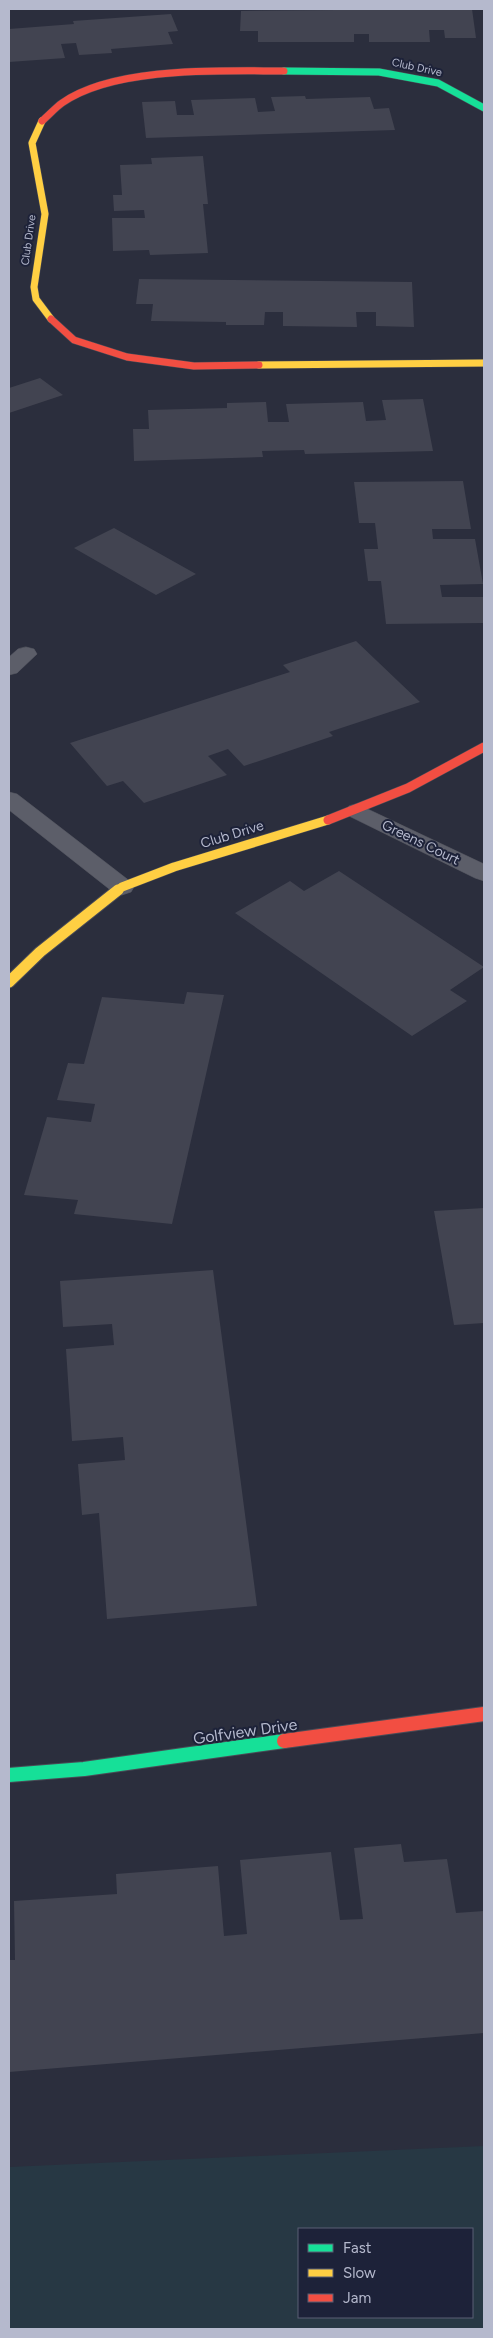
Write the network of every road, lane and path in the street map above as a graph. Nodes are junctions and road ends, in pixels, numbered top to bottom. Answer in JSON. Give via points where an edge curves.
{"nodes":[{"id":1,"x":484,"y":108,"type":"edge"},
{"id":2,"x":484,"y":363,"type":"edge"},
{"id":3,"x":26,"y":654,"type":"dead end"},
{"id":4,"x":9,"y":668,"type":"edge"},
{"id":5,"x":484,"y":747,"type":"edge"},
{"id":6,"x":9,"y":799,"type":"edge"},
{"id":7,"x":357,"y":811,"type":"junction"},
{"id":8,"x":484,"y":873,"type":"edge"},
{"id":9,"x":122,"y":887,"type":"junction"},
{"id":10,"x":9,"y":982,"type":"edge"},
{"id":11,"x":484,"y":1714,"type":"edge"},
{"id":12,"x":9,"y":1775,"type":"edge"}],
"edges":[{"from":1,"to":2,"type":"street","name":"Club Drive","via":[[438,83],[379,72],[186,73],[136,78],[78,93],[48,112],[32,143],[45,214],[34,287],[36,299],[46,315],[74,340],[127,356],[194,366]]},
{"from":3,"to":4,"type":"street"},
{"from":5,"to":7,"type":"street","name":"Club Drive","via":[[440,774]]},
{"from":6,"to":9,"type":"street"},
{"from":7,"to":8,"type":"street","name":"Greens Court"},
{"from":7,"to":9,"type":"street","name":"Club Drive","via":[[174,867]]},
{"from":9,"to":10,"type":"street","name":"Club Drive","via":[[40,952]]},
{"from":11,"to":12,"type":"street","name":"Golfview Drive","via":[[84,1769]]}]}
